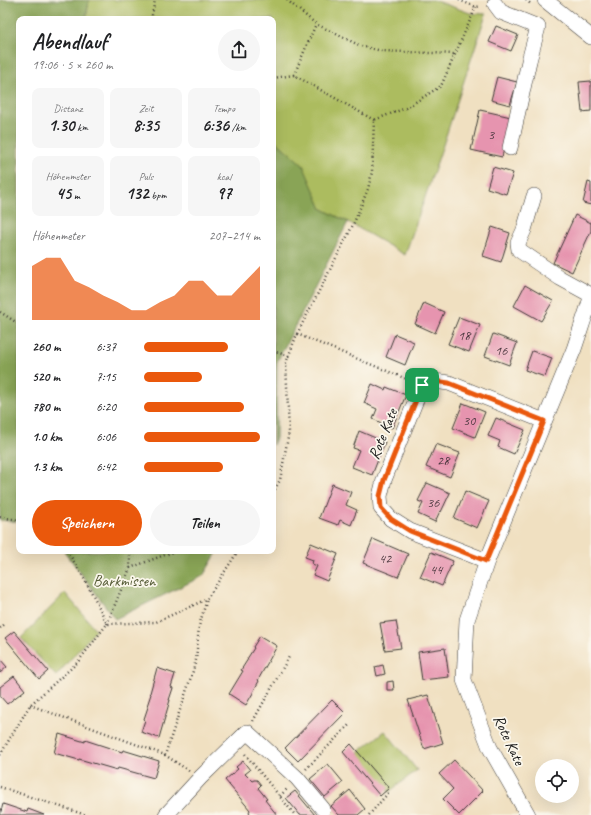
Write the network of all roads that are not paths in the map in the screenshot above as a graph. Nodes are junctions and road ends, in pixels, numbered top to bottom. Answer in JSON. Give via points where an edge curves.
{"nodes":[{"id":1,"x":545,"y":0,"type":"edge"},
{"id":2,"x":495,"y":4,"type":"road end"},
{"id":3,"x":591,"y":37,"type":"edge"},
{"id":4,"x":510,"y":148,"type":"dead end"},
{"id":5,"x":534,"y":196,"type":"dead end"},
{"id":6,"x":591,"y":294,"type":"edge"},
{"id":7,"x":591,"y":298,"type":"edge"},
{"id":8,"x":544,"y":421,"type":"junction"},
{"id":9,"x":486,"y":561,"type":"junction"},
{"id":10,"x":322,"y":809,"type":"dead end"},
{"id":11,"x":166,"y":815,"type":"edge"},
{"id":12,"x":528,"y":815,"type":"edge"}],
"edges":[{"from":1,"to":3,"type":"street"},
{"from":2,"to":4,"type":"street","via":[[501,12],[538,27]]},
{"from":5,"to":6,"type":"street","via":[[518,243],[519,250],[560,278]]},
{"from":7,"to":8,"type":"street","name":"Rote Kate"},
{"from":8,"to":9,"type":"street","name":"Rote Kate"},
{"from":8,"to":9,"type":"street","name":"Rote Kate","via":[[449,383],[434,381],[422,385],[384,480],[380,496],[381,508],[391,519],[410,531]]},
{"from":9,"to":12,"type":"street","name":"Rote Kate","via":[[467,620],[464,680],[490,748]]},
{"from":10,"to":11,"type":"street","via":[[297,778],[247,732]]}]}
